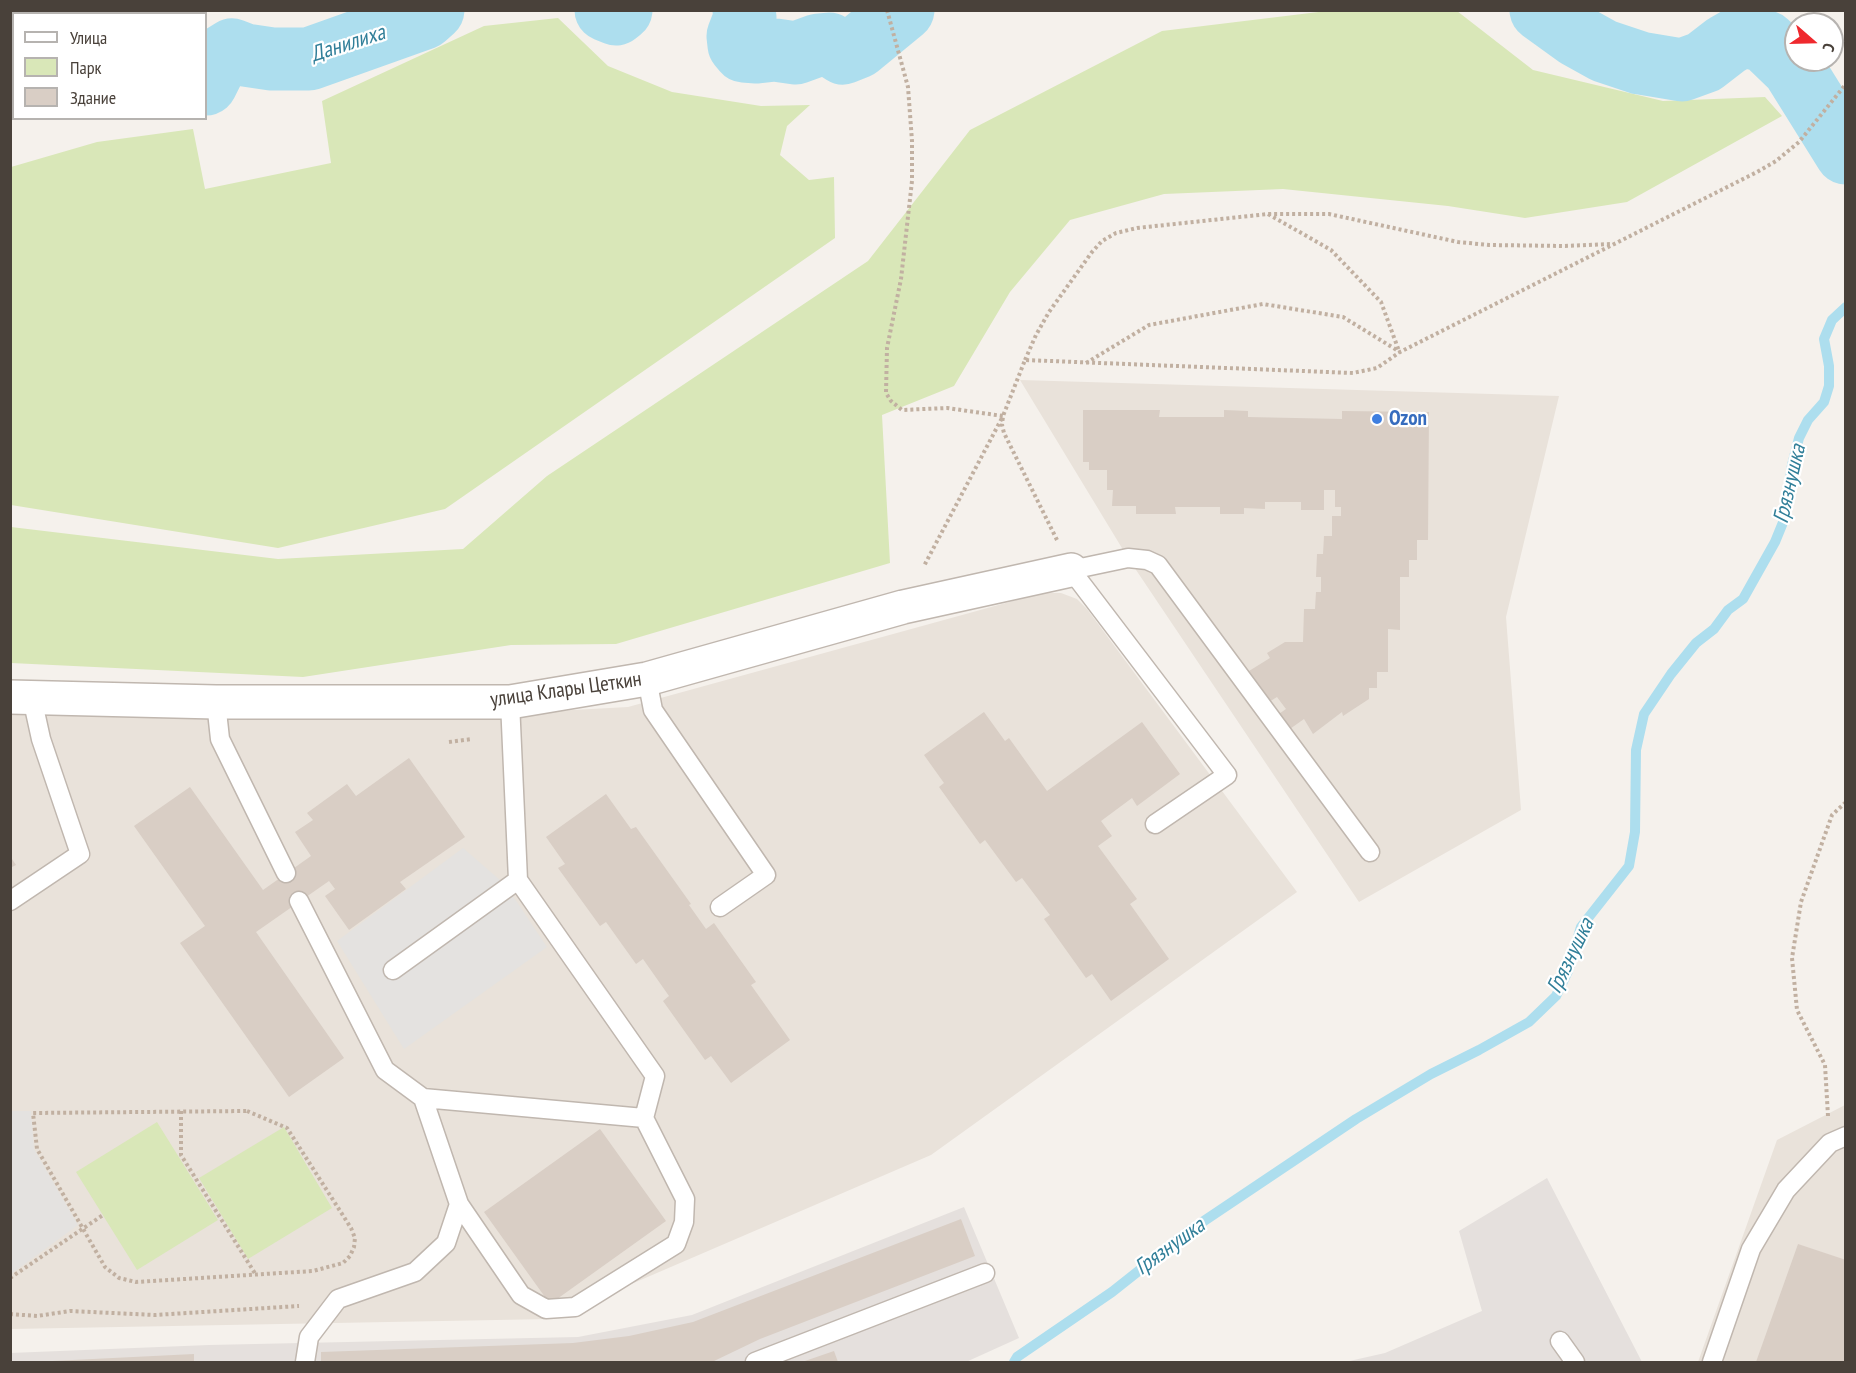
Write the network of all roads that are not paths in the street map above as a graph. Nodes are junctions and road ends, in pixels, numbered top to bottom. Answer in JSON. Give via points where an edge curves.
{"nodes":[{"id":1,"x":1071,"y":570,"type":"junction"},
{"id":2,"x":646,"y":679,"type":"junction"},
{"id":3,"x":21,"y":697,"type":"edge"},
{"id":4,"x":216,"y":702,"type":"junction"},
{"id":5,"x":510,"y":702,"type":"junction"},
{"id":6,"x":1155,"y":824,"type":"dead end"},
{"id":7,"x":1370,"y":852,"type":"dead end"},
{"id":8,"x":286,"y":873,"type":"dead end"},
{"id":9,"x":518,"y":880,"type":"junction"},
{"id":10,"x":299,"y":901,"type":"dead end"},
{"id":11,"x":10,"y":902,"type":"edge"},
{"id":12,"x":720,"y":907,"type":"dead end"},
{"id":13,"x":393,"y":970,"type":"dead end"},
{"id":14,"x":423,"y":1098,"type":"junction"},
{"id":15,"x":644,"y":1118,"type":"junction"},
{"id":16,"x":1838,"y":1140,"type":"edge"},
{"id":17,"x":459,"y":1204,"type":"junction"},
{"id":18,"x":985,"y":1273,"type":"dead end"},
{"id":19,"x":1560,"y":1341,"type":"dead end"},
{"id":20,"x":304,"y":1362,"type":"edge"},
{"id":21,"x":755,"y":1362,"type":"edge"},
{"id":22,"x":1575,"y":1362,"type":"edge"},
{"id":23,"x":1712,"y":1362,"type":"edge"}],
"edges":[{"from":1,"to":2,"type":"street","name":"улица Клары Цеткин","via":[[903,607]]},
{"from":1,"to":6,"type":"lane","via":[[1227,775]]},
{"from":1,"to":7,"type":"lane","via":[[1128,558],[1158,565]]},
{"from":2,"to":5,"type":"street","name":"улица Клары Цеткин"},
{"from":2,"to":12,"type":"lane","via":[[653,710],[766,875]]},
{"from":3,"to":4,"type":"street","name":"улица Клары Цеткин"},
{"from":3,"to":11,"type":"lane","via":[[41,739],[80,854]]},
{"from":4,"to":5,"type":"street","name":"улица Клары Цеткин"},
{"from":4,"to":8,"type":"lane","via":[[220,739]]},
{"from":5,"to":9,"type":"lane"},
{"from":9,"to":13,"type":"lane"},
{"from":9,"to":15,"type":"lane","via":[[655,1076]]},
{"from":10,"to":14,"type":"lane","via":[[385,1070]]},
{"from":14,"to":15,"type":"lane"},
{"from":14,"to":17,"type":"lane"},
{"from":15,"to":17,"type":"lane","via":[[685,1199],[684,1222],[676,1244],[575,1307],[546,1309],[521,1294]]},
{"from":16,"to":23,"type":"lane","via":[[1786,1190],[1751,1249]]},
{"from":17,"to":20,"type":"lane","via":[[446,1243],[415,1272],[338,1299],[309,1337]]},
{"from":18,"to":21,"type":"lane"},
{"from":19,"to":22,"type":"lane"}]}
